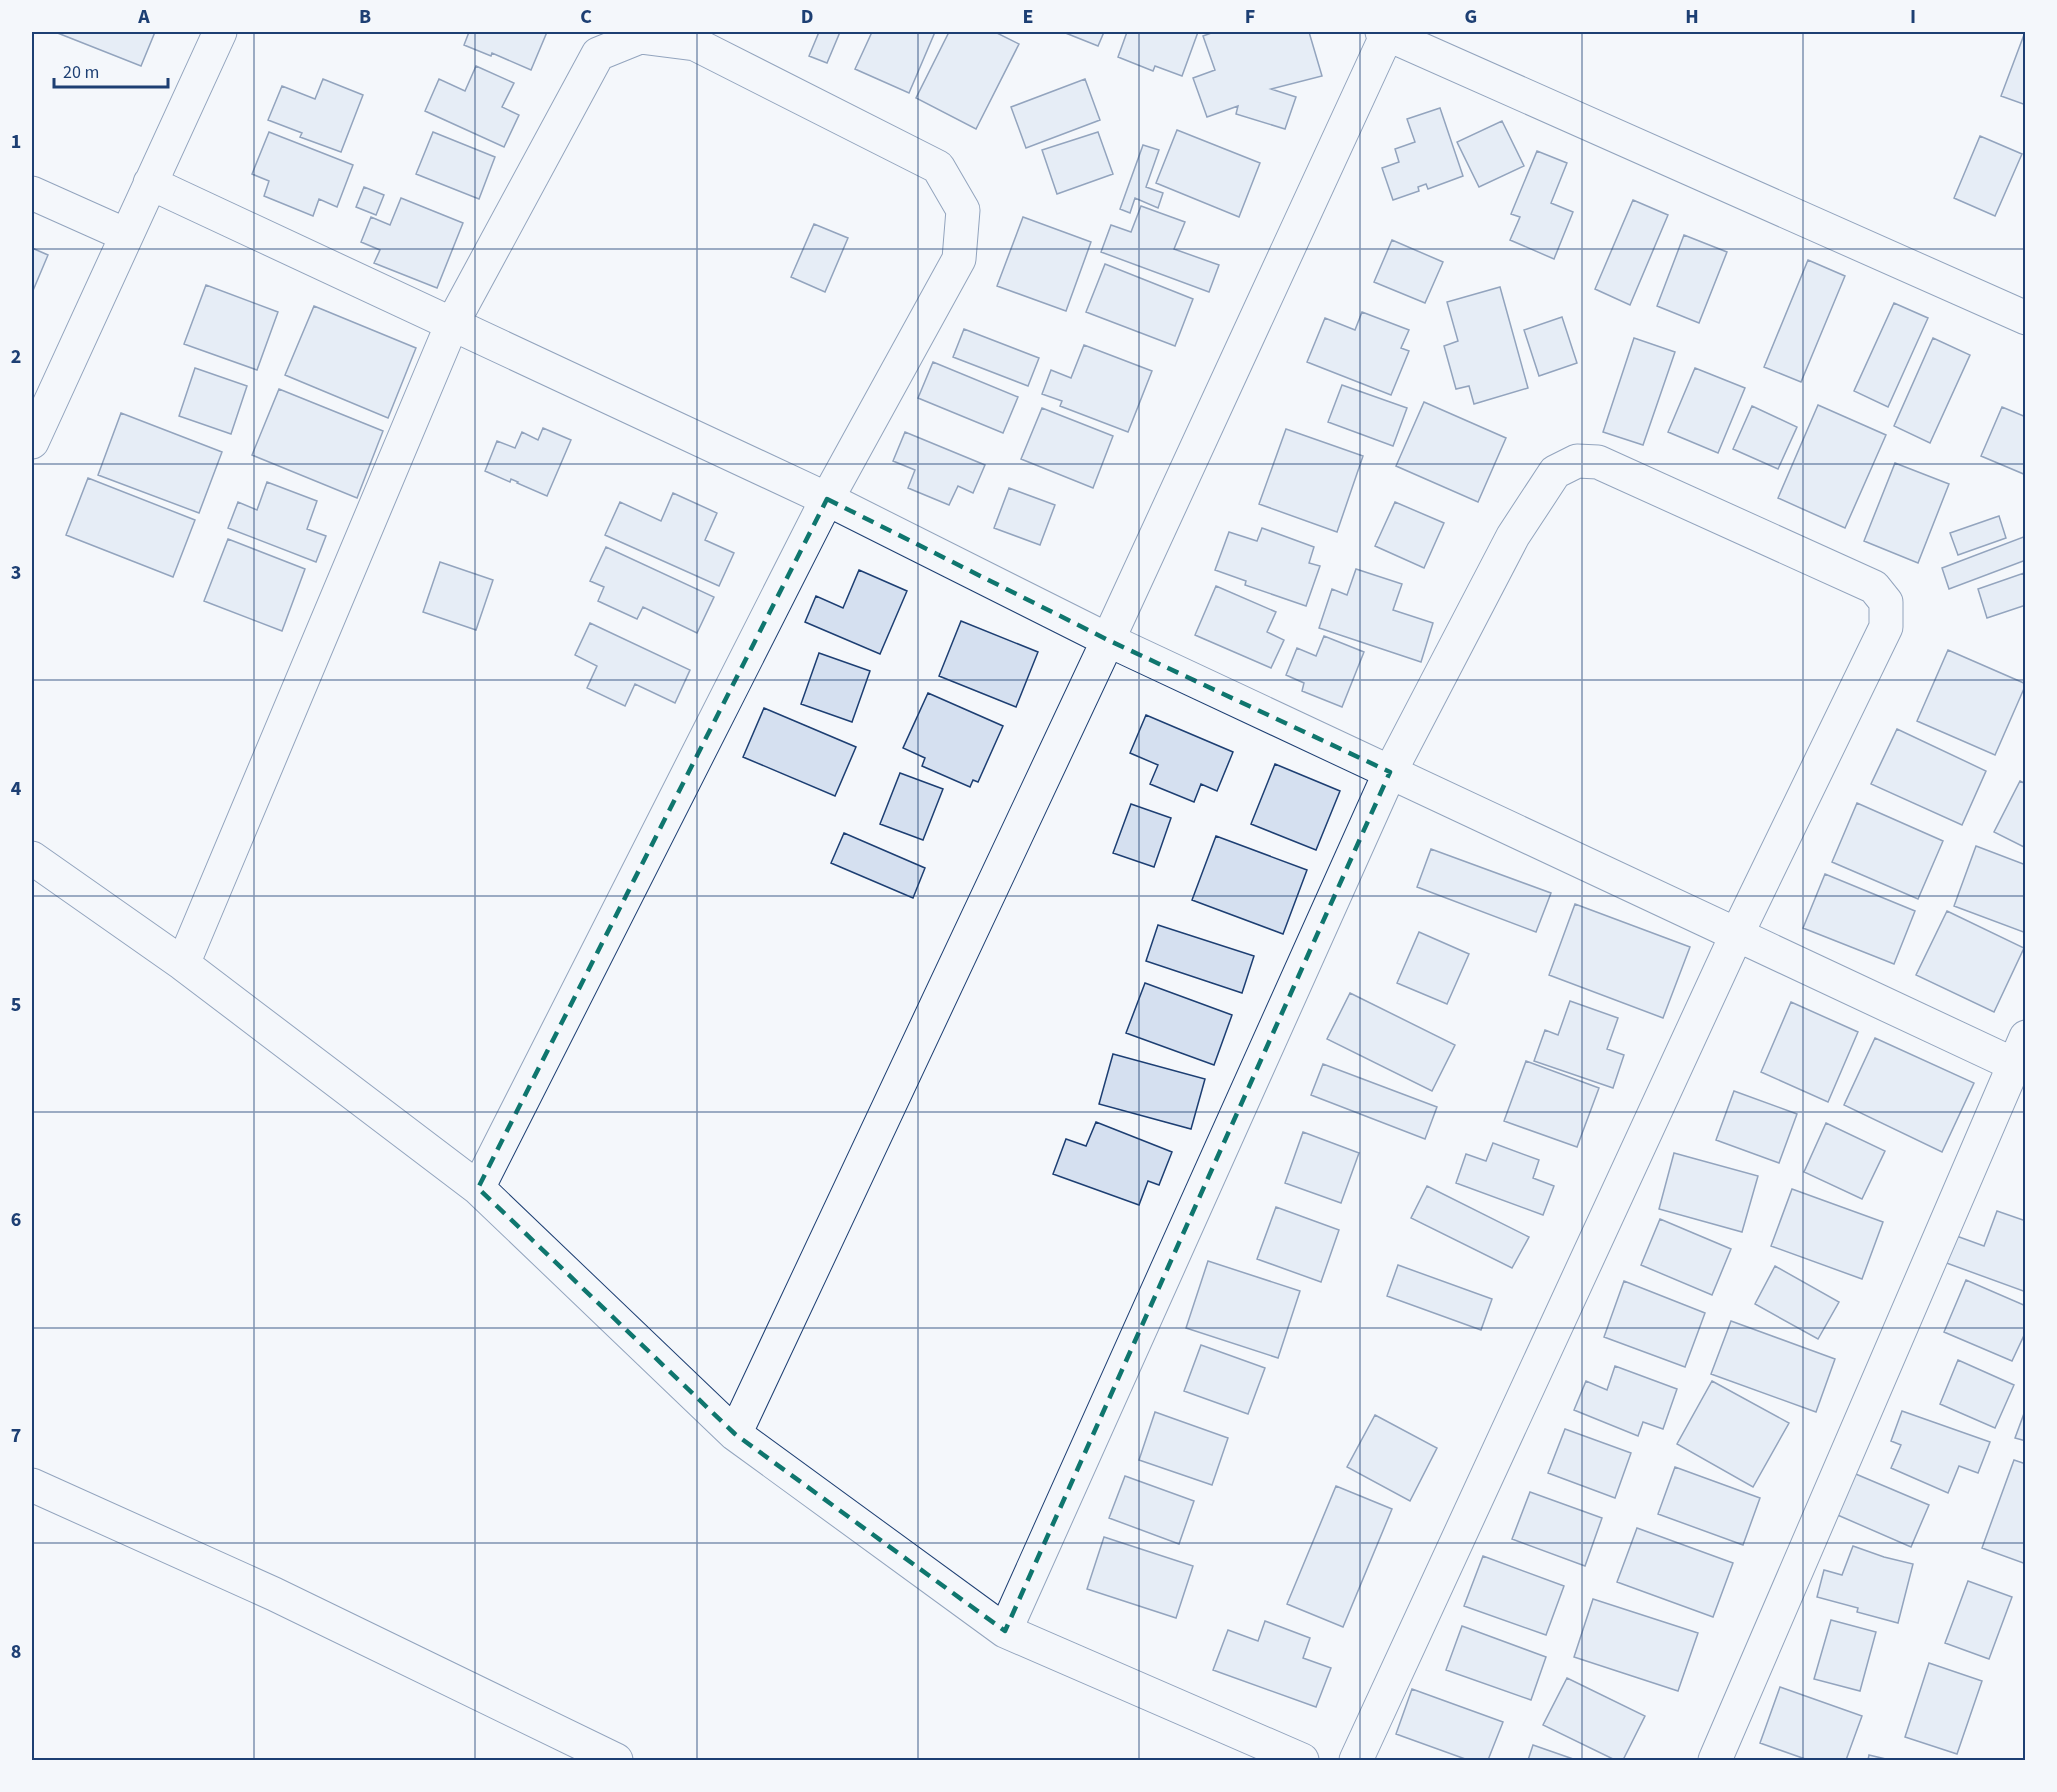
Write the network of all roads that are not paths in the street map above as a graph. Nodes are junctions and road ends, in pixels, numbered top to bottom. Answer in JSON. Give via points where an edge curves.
{"nodes":[{"id":1,"x":220,"y":32,"type":"edge"},
{"id":2,"x":1386,"y":32,"type":"edge"},
{"id":3,"x":150,"y":183,"type":"junction"},
{"id":4,"x":32,"y":193,"type":"edge"},
{"id":5,"x":126,"y":235,"type":"junction"},
{"id":6,"x":2025,"y":318,"type":"edge"},
{"id":7,"x":452,"y":324,"type":"junction"},
{"id":8,"x":32,"y":442,"type":"edge"},
{"id":9,"x":827,"y":499,"type":"junction"},
{"id":10,"x":1108,"y":640,"type":"junction"},
{"id":11,"x":1390,"y":772,"type":"junction"},
{"id":12,"x":32,"y":858,"type":"edge"},
{"id":13,"x":1737,"y":934,"type":"junction"},
{"id":14,"x":183,"y":964,"type":"junction"},
{"id":15,"x":2019,"y":1050,"type":"edge"},
{"id":16,"x":478,"y":1188,"type":"junction"},
{"id":17,"x":735,"y":1434,"type":"junction"},
{"id":18,"x":32,"y":1485,"type":"edge"},
{"id":19,"x":1005,"y":1631,"type":"junction"},
{"id":20,"x":616,"y":1761,"type":"edge"},
{"id":21,"x":1302,"y":1761,"type":"edge"},
{"id":22,"x":1356,"y":1761,"type":"edge"},
{"id":23,"x":1715,"y":1761,"type":"edge"}],
"edges":[{"from":1,"to":3,"type":"street"},
{"from":2,"to":6,"type":"street"},
{"from":2,"to":10,"type":"street"},
{"from":3,"to":5,"type":"street"},
{"from":3,"to":7,"type":"street"},
{"from":4,"to":5,"type":"street"},
{"from":5,"to":8,"type":"street"},
{"from":7,"to":9,"type":"street"},
{"from":7,"to":9,"type":"street","via":[[598,54],[640,37],[695,44],[938,167],[963,210],[959,259]]},
{"from":7,"to":14,"type":"street"},
{"from":9,"to":10,"type":"street"},
{"from":9,"to":16,"type":"street"},
{"from":10,"to":11,"type":"street"},
{"from":10,"to":17,"type":"street"},
{"from":11,"to":13,"type":"street"},
{"from":11,"to":13,"type":"street","via":[[1513,536],[1555,472],[1577,461],[1598,462],[1874,587],[1886,602],[1886,627]]},
{"from":11,"to":19,"type":"street"},
{"from":12,"to":14,"type":"street"},
{"from":13,"to":15,"type":"street"},
{"from":13,"to":22,"type":"street"},
{"from":14,"to":16,"type":"street"},
{"from":15,"to":23,"type":"street"},
{"from":16,"to":17,"type":"street"},
{"from":17,"to":19,"type":"street"},
{"from":18,"to":20,"type":"street","via":[[274,1594]]},
{"from":19,"to":21,"type":"street"}]}
